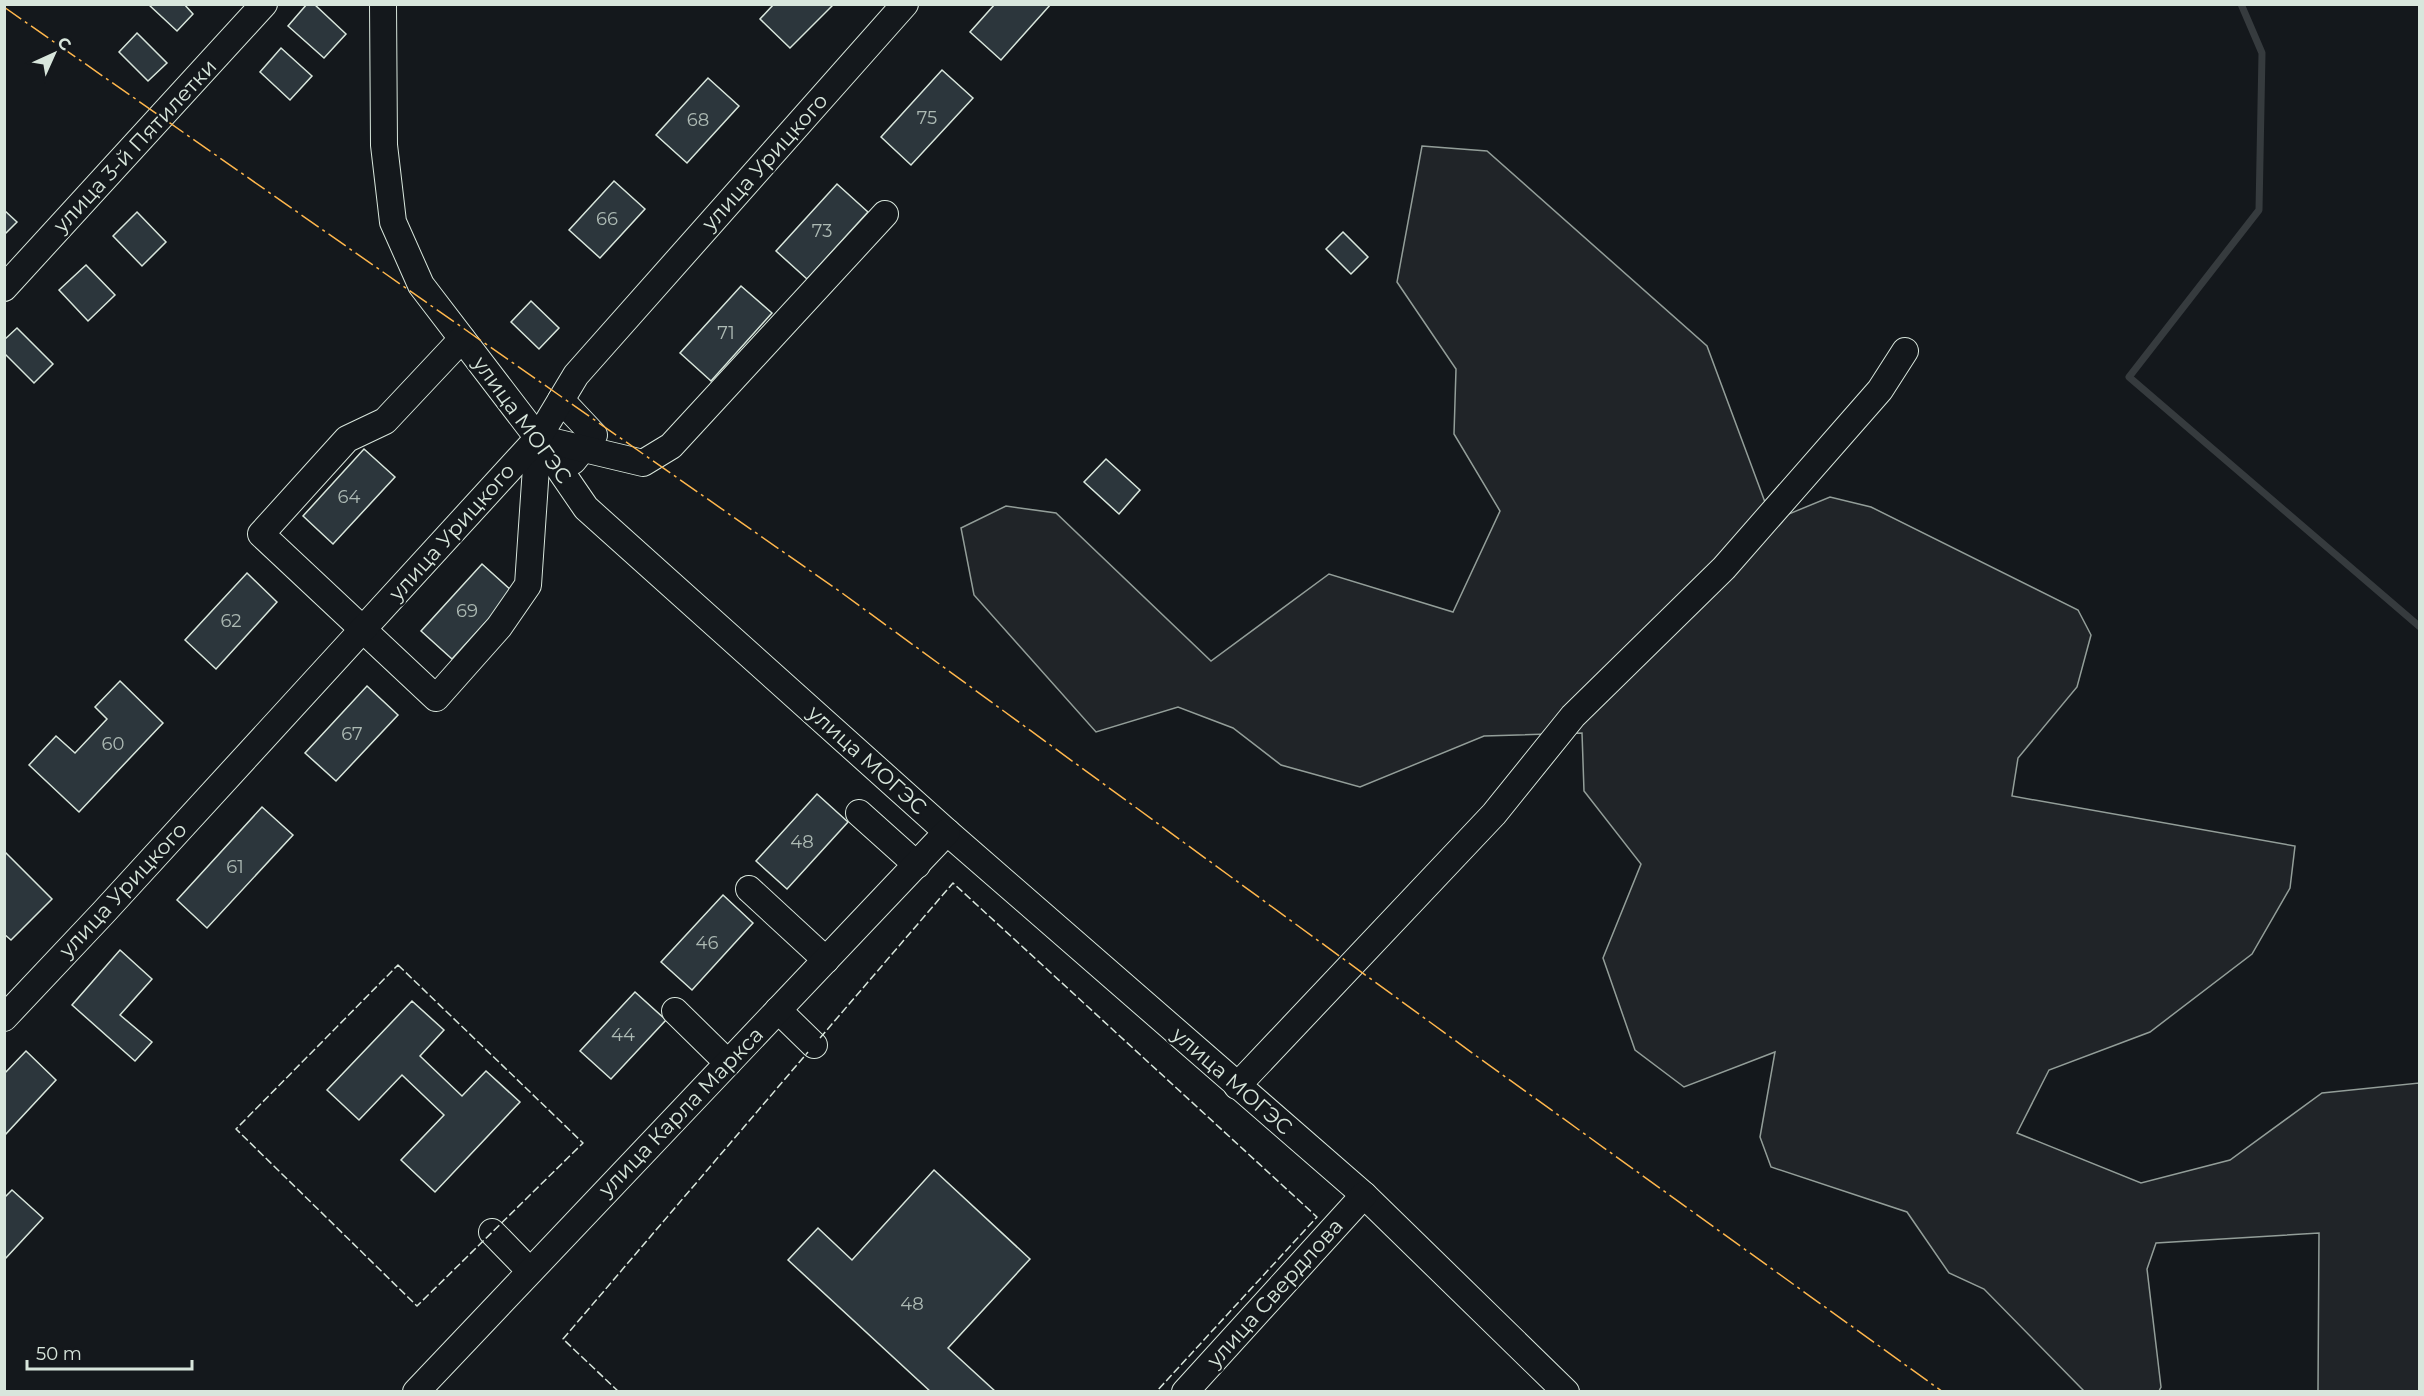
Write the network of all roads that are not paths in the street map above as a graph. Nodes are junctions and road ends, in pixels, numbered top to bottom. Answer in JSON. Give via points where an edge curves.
{"nodes":[{"id":1,"x":264,"y":4,"type":"edge"},
{"id":2,"x":383,"y":4,"type":"edge"},
{"id":3,"x":905,"y":4,"type":"edge"},
{"id":4,"x":885,"y":214,"type":"dead end"},
{"id":5,"x":4,"y":288,"type":"edge"},
{"id":6,"x":462,"y":339,"type":"junction"},
{"id":7,"x":1905,"y":351,"type":"dead end"},
{"id":8,"x":561,"y":400,"type":"junction"},
{"id":9,"x":538,"y":438,"type":"junction"},
{"id":10,"x":582,"y":450,"type":"junction"},
{"id":11,"x":563,"y":474,"type":"junction"},
{"id":12,"x":362,"y":630,"type":"junction"},
{"id":13,"x":859,"y":813,"type":"dead end"},
{"id":14,"x":947,"y":832,"type":"junction"},
{"id":15,"x":917,"y":865,"type":"junction"},
{"id":16,"x":749,"y":889,"type":"dead end"},
{"id":17,"x":826,"y":960,"type":"junction"},
{"id":18,"x":778,"y":1010,"type":"junction"},
{"id":19,"x":675,"y":1011,"type":"dead end"},
{"id":20,"x":4,"y":1018,"type":"edge"},
{"id":21,"x":814,"y":1045,"type":"dead end"},
{"id":22,"x":728,"y":1063,"type":"junction"},
{"id":23,"x":1237,"y":1086,"type":"junction"},
{"id":24,"x":1364,"y":1195,"type":"junction"},
{"id":25,"x":492,"y":1232,"type":"dead end"},
{"id":26,"x":530,"y":1271,"type":"junction"},
{"id":27,"x":416,"y":1392,"type":"edge"},
{"id":28,"x":1185,"y":1392,"type":"edge"},
{"id":29,"x":1566,"y":1392,"type":"edge"}],
"edges":[{"from":1,"to":5,"type":"street","name":"улица 3-й Пятилетки"},
{"from":2,"to":6,"type":"street","name":"улица МОГЭС","via":[[384,145],[393,222],[421,285]]},
{"from":3,"to":8,"type":"street","name":"улица Урицкого","via":[[576,375]]},
{"from":4,"to":10,"type":"street","via":[[670,446],[643,463]]},
{"from":6,"to":9,"type":"street","name":"улица МОГЭС"},
{"from":6,"to":12,"type":"street","via":[[385,421],[347,439],[261,534]]},
{"from":7,"to":23,"type":"street","via":[[1880,390],[1724,568],[1574,716],[1494,814]]},
{"from":8,"to":9,"type":"street","name":"улица Урицкого"},
{"from":8,"to":10,"type":"street","via":[[594,435]]},
{"from":9,"to":10,"type":"street"},
{"from":9,"to":11,"type":"street","name":"улица МОГЭС"},
{"from":9,"to":12,"type":"street","name":"улица Урицкого"},
{"from":9,"to":12,"type":"street","via":[[528,585],[499,627],[436,698]]},
{"from":10,"to":11,"type":"street"},
{"from":11,"to":14,"type":"street","name":"улица МОГЭС","via":[[586,508]]},
{"from":12,"to":20,"type":"street","name":"улица Урицкого"},
{"from":13,"to":15,"type":"street"},
{"from":14,"to":15,"type":"street","name":"улица Карла Маркса"},
{"from":14,"to":23,"type":"street","name":"улица МОГЭС"},
{"from":15,"to":17,"type":"street","name":"улица Карла Маркса"},
{"from":16,"to":17,"type":"street"},
{"from":17,"to":18,"type":"street","name":"улица Карла Маркса"},
{"from":18,"to":21,"type":"street"},
{"from":18,"to":22,"type":"street","name":"улица Карла Маркса"},
{"from":19,"to":22,"type":"street"},
{"from":22,"to":26,"type":"street","name":"улица Карла Маркса"},
{"from":23,"to":24,"type":"street","name":"улица МОГЭС"},
{"from":24,"to":28,"type":"street","name":"улица Свердлова"},
{"from":24,"to":29,"type":"street","name":"улица МОГЭС"},
{"from":25,"to":26,"type":"street"},
{"from":26,"to":27,"type":"street","name":"улица Карла Маркса"}]}
